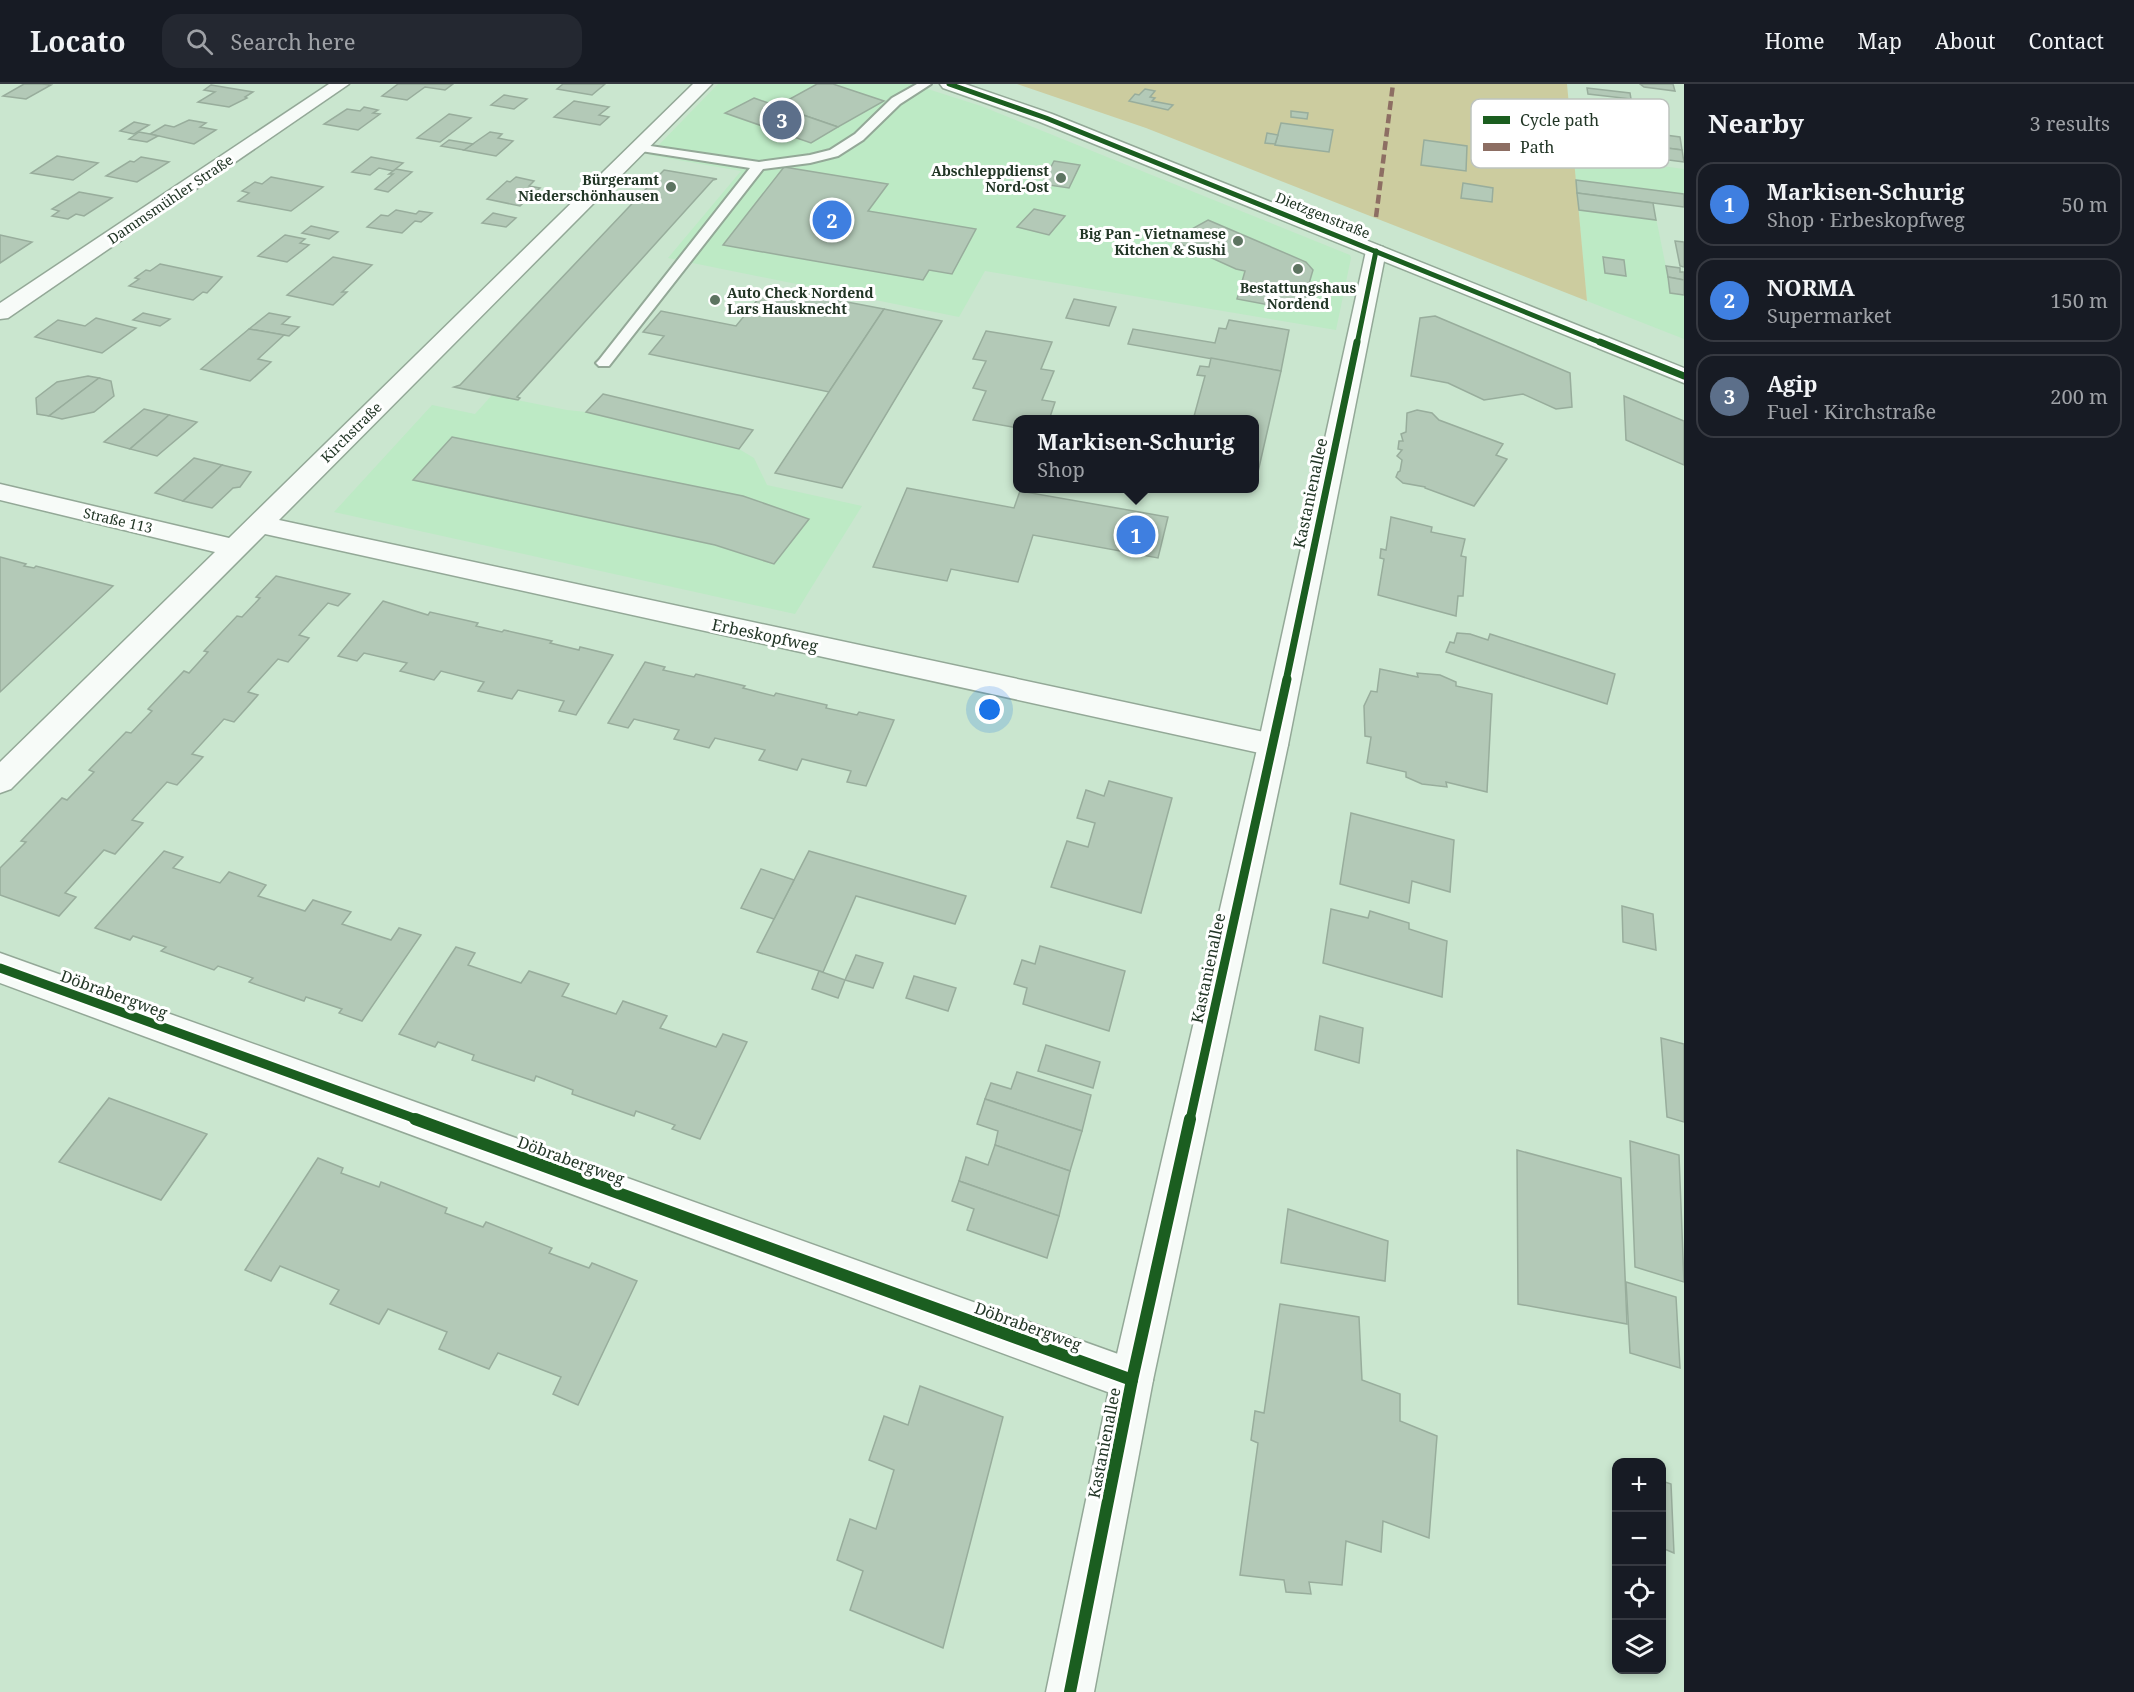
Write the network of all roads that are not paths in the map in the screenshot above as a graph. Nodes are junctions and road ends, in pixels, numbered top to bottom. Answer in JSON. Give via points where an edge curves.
{"nodes":[{"id":1,"x":340,"y":84,"type":"edge"},
{"id":2,"x":703,"y":84,"type":"edge"},
{"id":3,"x":925,"y":84,"type":"edge"},
{"id":4,"x":949,"y":84,"type":"edge"},
{"id":5,"x":640,"y":147,"type":"junction"},
{"id":6,"x":759,"y":166,"type":"junction"},
{"id":7,"x":1376,"y":251,"type":"junction"},
{"id":8,"x":0,"y":313,"type":"edge"},
{"id":9,"x":604,"y":363,"type":"dead end"},
{"id":10,"x":1684,"y":376,"type":"edge"},
{"id":11,"x":0,"y":492,"type":"edge"},
{"id":12,"x":258,"y":524,"type":"junction"},
{"id":13,"x":235,"y":548,"type":"junction"},
{"id":14,"x":1273,"y":745,"type":"junction"},
{"id":15,"x":0,"y":781,"type":"edge"},
{"id":16,"x":0,"y":968,"type":"edge"},
{"id":17,"x":1132,"y":1380,"type":"junction"},
{"id":18,"x":1070,"y":1692,"type":"edge"}],
"edges":[{"from":1,"to":8,"type":"street","name":"Dammsmühler Straße"},
{"from":2,"to":5,"type":"street","name":"Kirchstraße"},
{"from":3,"to":6,"type":"lane","via":[[897,101],[859,137],[834,153]]},
{"from":4,"to":7,"type":"street","name":"Dietzgenstraße","via":[[1046,118]]},
{"from":5,"to":6,"type":"lane"},
{"from":5,"to":12,"type":"street","name":"Kirchstraße"},
{"from":6,"to":9,"type":"lane"},
{"from":7,"to":10,"type":"street","name":"Dietzgenstraße"},
{"from":7,"to":14,"type":"street","name":"Kastanienallee"},
{"from":11,"to":13,"type":"street","name":"Straße 113"},
{"from":12,"to":13,"type":"street","name":"Kirchstraße"},
{"from":12,"to":14,"type":"street","name":"Erbeskopfweg"},
{"from":13,"to":15,"type":"street","name":"Kirchstraße"},
{"from":14,"to":17,"type":"street","name":"Kastanienallee"},
{"from":16,"to":17,"type":"street","name":"Döbrabergweg"},
{"from":17,"to":18,"type":"street","name":"Kastanienallee"}]}
